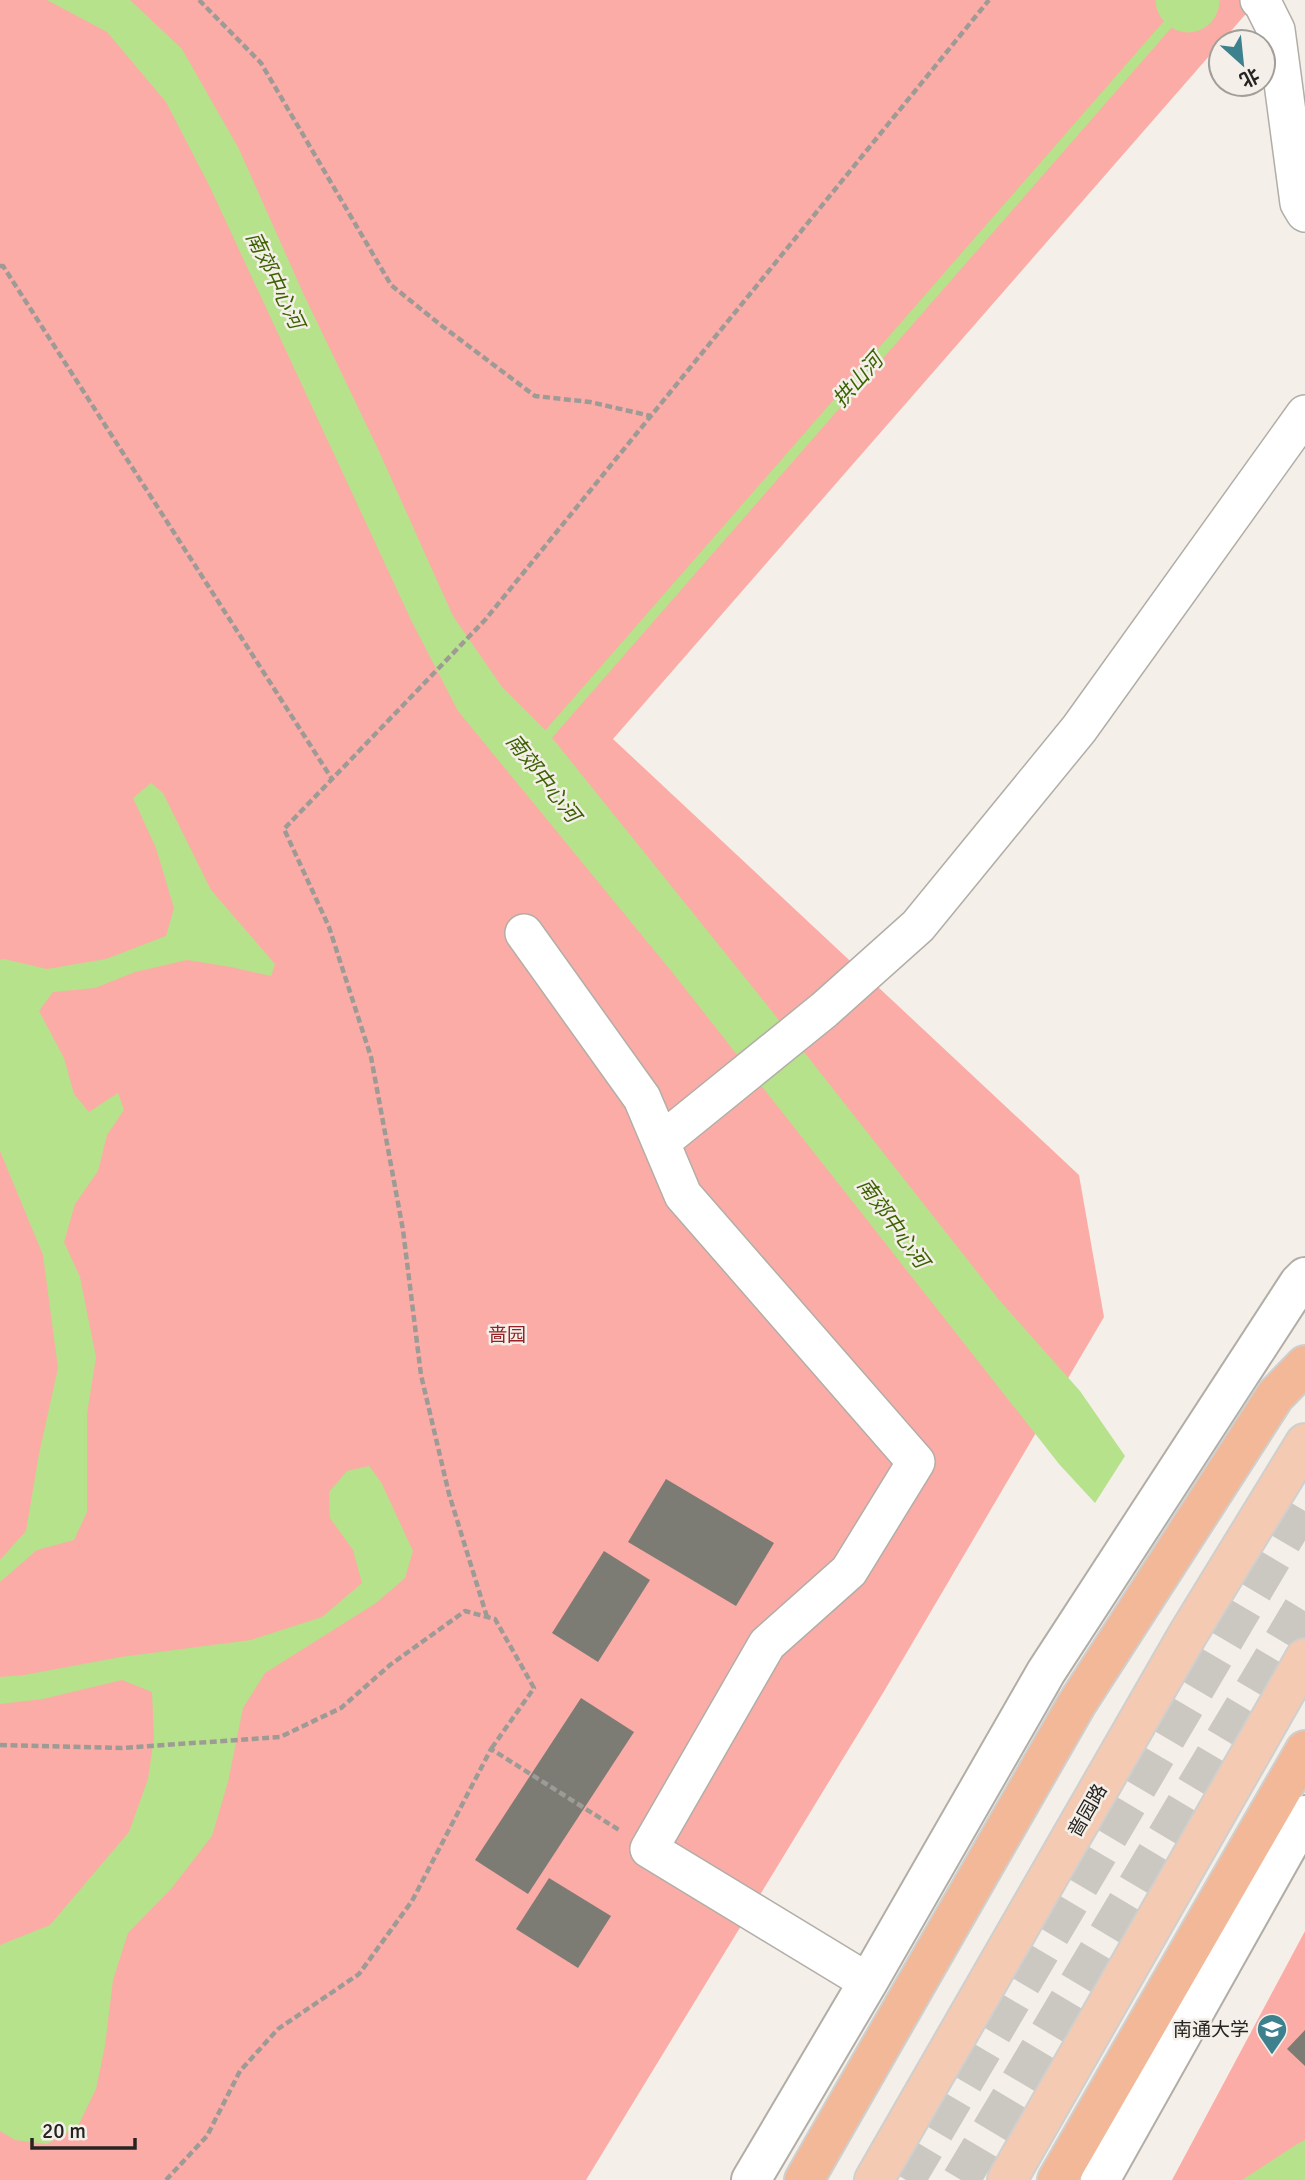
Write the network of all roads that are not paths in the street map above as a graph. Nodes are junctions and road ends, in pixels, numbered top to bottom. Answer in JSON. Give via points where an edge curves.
{"nodes":[{"id":1,"x":1261,"y":2,"type":"edge"},
{"id":2,"x":1305,"y":213,"type":"edge"},
{"id":3,"x":1305,"y":414,"type":"edge"},
{"id":4,"x":524,"y":933,"type":"dead end"},
{"id":5,"x":661,"y":1142,"type":"junction"},
{"id":6,"x":1305,"y":1277,"type":"edge"},
{"id":7,"x":1305,"y":1366,"type":"edge"},
{"id":8,"x":1305,"y":1444,"type":"edge"},
{"id":9,"x":1305,"y":1658,"type":"edge"},
{"id":10,"x":1305,"y":1750,"type":"edge"},
{"id":11,"x":1305,"y":1815,"type":"edge"},
{"id":12,"x":868,"y":1982,"type":"junction"},
{"id":13,"x":751,"y":2180,"type":"edge"},
{"id":14,"x":804,"y":2180,"type":"edge"},
{"id":15,"x":874,"y":2180,"type":"edge"},
{"id":16,"x":1007,"y":2180,"type":"edge"},
{"id":17,"x":1057,"y":2180,"type":"edge"},
{"id":18,"x":1100,"y":2180,"type":"edge"}],
"edges":[{"from":1,"to":2,"type":"street","via":[[1276,30],[1299,203]]},
{"from":3,"to":5,"type":"street","via":[[1071,739],[918,926],[824,1010]]},
{"from":4,"to":5,"type":"street","via":[[642,1098]]},
{"from":5,"to":12,"type":"street","via":[[683,1195],[916,1462],[849,1571],[768,1644],[649,1849]]},
{"from":6,"to":12,"type":"street","via":[[1046,1672]]},
{"from":7,"to":14,"type":"highway","via":[[1275,1396],[1076,1705]]},
{"from":8,"to":15,"type":"main road","name":"啬园路","via":[[1188,1634]]},
{"from":9,"to":16,"type":"main road"},
{"from":10,"to":17,"type":"highway"},
{"from":11,"to":18,"type":"street"},
{"from":12,"to":13,"type":"street"}]}
